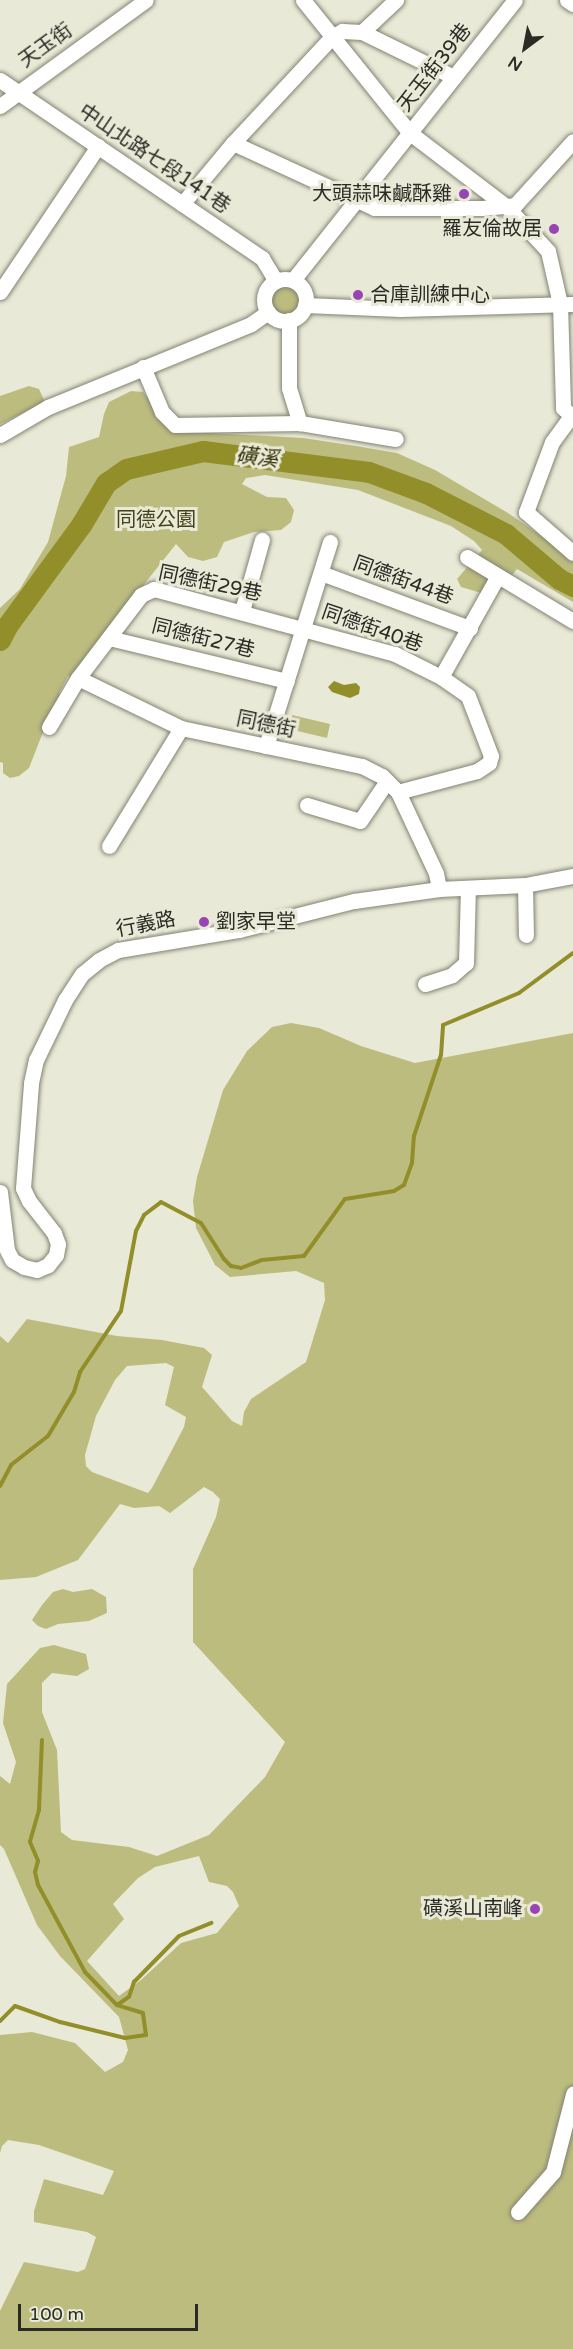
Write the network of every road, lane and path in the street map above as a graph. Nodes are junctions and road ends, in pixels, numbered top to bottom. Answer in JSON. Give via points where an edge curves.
{"nodes":[{"id":1,"x":146,"y":0,"type":"edge"},
{"id":2,"x":303,"y":0,"type":"edge"},
{"id":3,"x":396,"y":0,"type":"edge"},
{"id":4,"x":515,"y":0,"type":"edge"},
{"id":5,"x":567,"y":0,"type":"edge"},
{"id":6,"x":573,"y":4,"type":"edge"},
{"id":7,"x":362,"y":32,"type":"junction"},
{"id":8,"x":332,"y":37,"type":"junction"},
{"id":9,"x":454,"y":77,"type":"junction"},
{"id":10,"x":0,"y":80,"type":"edge"},
{"id":11,"x":17,"y":92,"type":"junction"},
{"id":12,"x":0,"y":106,"type":"edge"},
{"id":13,"x":410,"y":133,"type":"junction"},
{"id":14,"x":573,"y":141,"type":"edge"},
{"id":15,"x":233,"y":143,"type":"junction"},
{"id":16,"x":98,"y":147,"type":"junction"},
{"id":17,"x":358,"y":199,"type":"junction"},
{"id":18,"x":182,"y":204,"type":"junction"},
{"id":19,"x":507,"y":207,"type":"junction"},
{"id":20,"x":5,"y":273,"type":"edge"},
{"id":21,"x":293,"y":280,"type":"junction"},
{"id":22,"x":276,"y":281,"type":"junction"},
{"id":23,"x":0,"y":292,"type":"edge"},
{"id":24,"x":567,"y":304,"type":"edge"},
{"id":25,"x":305,"y":305,"type":"junction"},
{"id":26,"x":268,"y":312,"type":"junction"},
{"id":27,"x":289,"y":320,"type":"junction"},
{"id":28,"x":144,"y":367,"type":"junction"},
{"id":29,"x":572,"y":417,"type":"edge"},
{"id":30,"x":300,"y":423,"type":"junction"},
{"id":31,"x":0,"y":435,"type":"edge"},
{"id":32,"x":396,"y":439,"type":"dead end"},
{"id":33,"x":262,"y":540,"type":"dead end"},
{"id":34,"x":330,"y":542,"type":"dead end"},
{"id":35,"x":573,"y":553,"type":"edge"},
{"id":36,"x":467,"y":557,"type":"dead end"},
{"id":37,"x":321,"y":573,"type":"junction"},
{"id":38,"x":498,"y":576,"type":"junction"},
{"id":39,"x":242,"y":611,"type":"junction"},
{"id":40,"x":573,"y":621,"type":"edge"},
{"id":41,"x":304,"y":627,"type":"junction"},
{"id":42,"x":470,"y":628,"type":"junction"},
{"id":43,"x":109,"y":638,"type":"junction"},
{"id":44,"x":441,"y":677,"type":"junction"},
{"id":45,"x":78,"y":678,"type":"junction"},
{"id":46,"x":287,"y":681,"type":"junction"},
{"id":47,"x":49,"y":727,"type":"dead end"},
{"id":48,"x":181,"y":728,"type":"junction"},
{"id":49,"x":266,"y":746,"type":"junction"},
{"id":50,"x":393,"y":786,"type":"junction"},
{"id":51,"x":307,"y":805,"type":"dead end"},
{"id":52,"x":109,"y":846,"type":"dead end"},
{"id":53,"x":573,"y":876,"type":"edge"},
{"id":54,"x":525,"y":885,"type":"junction"},
{"id":55,"x":468,"y":888,"type":"junction"},
{"id":56,"x":438,"y":889,"type":"junction"},
{"id":57,"x":526,"y":935,"type":"dead end"},
{"id":58,"x":425,"y":984,"type":"dead end"},
{"id":59,"x":0,"y":1192,"type":"edge"},
{"id":60,"x":573,"y":2094,"type":"edge"},
{"id":61,"x":518,"y":2212,"type":"dead end"}],
"edges":[{"from":1,"to":11,"type":"street","name":"天玉街"},
{"from":2,"to":8,"type":"street"},
{"from":3,"to":7,"type":"street"},
{"from":4,"to":9,"type":"street","name":"天玉街39巷"},
{"from":5,"to":6,"type":"street"},
{"from":7,"to":8,"type":"street","via":[[342,31]]},
{"from":7,"to":9,"type":"street"},
{"from":8,"to":13,"type":"street"},
{"from":8,"to":15,"type":"street"},
{"from":9,"to":13,"type":"street","name":"天玉街39巷"},
{"from":10,"to":11,"type":"street","name":"中山北路七段141巷"},
{"from":11,"to":12,"type":"street","name":"天玉街"},
{"from":11,"to":16,"type":"street","name":"中山北路七段141巷"},
{"from":13,"to":17,"type":"street","name":"天玉街39巷"},
{"from":13,"to":19,"type":"street"},
{"from":14,"to":19,"type":"street","via":[[515,205]]},
{"from":15,"to":17,"type":"street"},
{"from":15,"to":18,"type":"street"},
{"from":16,"to":18,"type":"street","name":"中山北路七段141巷"},
{"from":16,"to":20,"type":"street"},
{"from":17,"to":19,"type":"street","via":[[374,208]]},
{"from":17,"to":21,"type":"street","name":"天玉街39巷"},
{"from":18,"to":22,"type":"street","name":"中山北路七段141巷","via":[[262,258]]},
{"from":19,"to":24,"type":"street","via":[[548,251]]},
{"from":20,"to":23,"type":"street"},
{"from":21,"to":22,"type":"street"},
{"from":21,"to":25,"type":"street","via":[[305,293]]},
{"from":22,"to":26,"type":"street","via":[[265,294]]},
{"from":24,"to":25,"type":"street","via":[[400,309]]},
{"from":24,"to":29,"type":"street","via":[[563,408]]},
{"from":25,"to":27,"type":"street","via":[[300,315]]},
{"from":26,"to":27,"type":"street","via":[[277,319]]},
{"from":26,"to":28,"type":"street","via":[[251,324]]},
{"from":27,"to":30,"type":"street","via":[[289,388]]},
{"from":28,"to":30,"type":"street","via":[[162,412],[175,424]]},
{"from":28,"to":31,"type":"street","via":[[48,407]]},
{"from":29,"to":35,"type":"street","via":[[552,442],[526,512]]},
{"from":30,"to":32,"type":"street"},
{"from":33,"to":39,"type":"street"},
{"from":34,"to":37,"type":"street"},
{"from":36,"to":38,"type":"street"},
{"from":37,"to":41,"type":"street"},
{"from":37,"to":42,"type":"street","name":"同德街44巷"},
{"from":38,"to":40,"type":"street"},
{"from":38,"to":42,"type":"street"},
{"from":39,"to":41,"type":"street","name":"同德街29巷"},
{"from":39,"to":43,"type":"street","name":"同德街29巷","via":[[147,590]]},
{"from":41,"to":44,"type":"street","name":"同德街40巷","via":[[395,654]]},
{"from":41,"to":46,"type":"street"},
{"from":42,"to":44,"type":"street"},
{"from":43,"to":45,"type":"street","name":"同德街29巷"},
{"from":43,"to":46,"type":"street","name":"同德街27巷"},
{"from":44,"to":50,"type":"street","name":"同德街40巷","via":[[468,696],[491,756],[489,763],[477,771]]},
{"from":45,"to":47,"type":"street"},
{"from":45,"to":48,"type":"street","name":"同德街"},
{"from":46,"to":49,"type":"street"},
{"from":48,"to":49,"type":"street","name":"同德街"},
{"from":48,"to":52,"type":"street"},
{"from":49,"to":50,"type":"street","name":"同德街","via":[[362,766]]},
{"from":50,"to":51,"type":"street","via":[[360,821]]},
{"from":50,"to":56,"type":"street","via":[[436,873]]},
{"from":53,"to":54,"type":"street","name":"行義路"},
{"from":54,"to":55,"type":"street","name":"行義路"},
{"from":54,"to":57,"type":"street"},
{"from":55,"to":56,"type":"street","name":"行義路"},
{"from":55,"to":58,"type":"street","via":[[466,963],[452,975]]},
{"from":56,"to":59,"type":"street","name":"行義路","via":[[354,901],[239,930],[118,950],[99,960],[82,974],[65,1000],[39,1052],[31,1083],[23,1188],[58,1244],[48,1265],[37,1270],[12,1260],[7,1250]]},
{"from":60,"to":61,"type":"street","via":[[554,2172]]}]}
